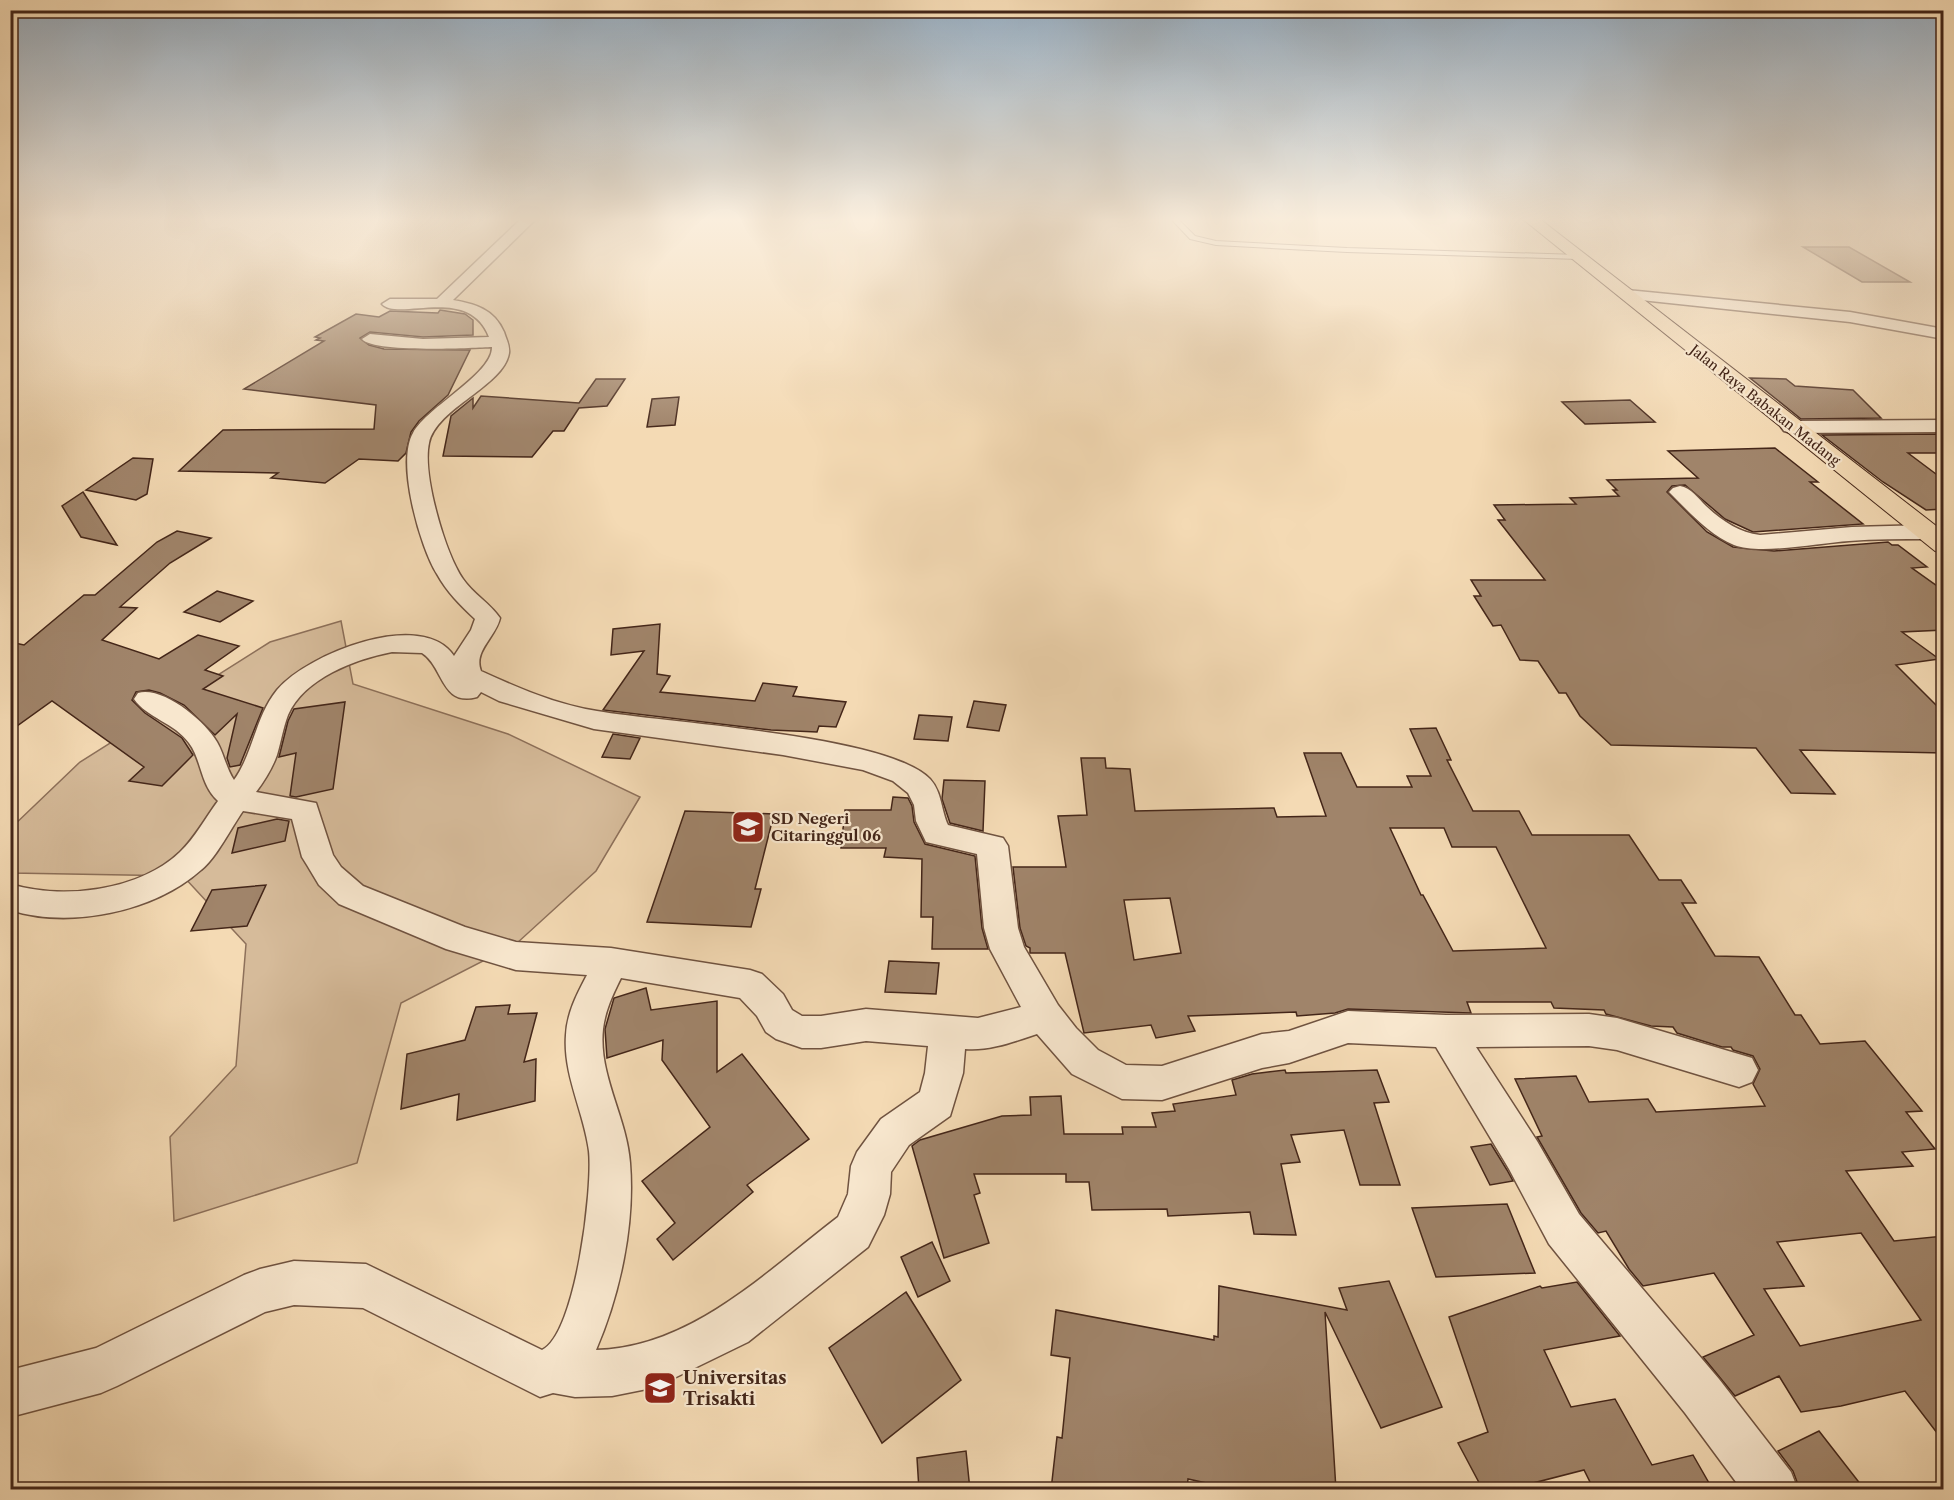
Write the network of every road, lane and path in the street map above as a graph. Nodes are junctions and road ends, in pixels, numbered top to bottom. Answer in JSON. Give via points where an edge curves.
{"nodes":[{"id":1,"x":454,"y":290,"type":"edge"},
{"id":2,"x":1622,"y":290,"type":"edge"},
{"id":3,"x":1628,"y":295,"type":"junction"},
{"id":4,"x":390,"y":304,"type":"dead end"},
{"id":5,"x":440,"y":304,"type":"junction"},
{"id":6,"x":1944,"y":334,"type":"edge"},
{"id":7,"x":370,"y":339,"type":"dead end"},
{"id":8,"x":500,"y":342,"type":"junction"},
{"id":9,"x":1944,"y":426,"type":"edge"},
{"id":10,"x":1791,"y":427,"type":"junction"},
{"id":11,"x":1680,"y":492,"type":"dead end"},
{"id":12,"x":1939,"y":542,"type":"edge"},
{"id":13,"x":509,"y":695,"type":"junction"},
{"id":14,"x":148,"y":699,"type":"dead end"},
{"id":15,"x":235,"y":798,"type":"junction"},
{"id":16,"x":10,"y":897,"type":"edge"},
{"id":17,"x":611,"y":962,"type":"junction"},
{"id":18,"x":1045,"y":1016,"type":"junction"},
{"id":19,"x":1446,"y":1031,"type":"junction"},
{"id":20,"x":948,"y":1032,"type":"junction"},
{"id":21,"x":1738,"y":1070,"type":"dead end"},
{"id":22,"x":553,"y":1371,"type":"junction"},
{"id":23,"x":10,"y":1394,"type":"edge"},
{"id":24,"x":1773,"y":1490,"type":"edge"}],
"edges":[{"from":1,"to":5,"type":"street"},
{"from":2,"to":3,"type":"main road","name":"Jalan Raya Babakan Madang"},
{"from":3,"to":6,"type":"street","via":[[1850,316]]},
{"from":3,"to":10,"type":"main road","name":"Jalan Raya Babakan Madang"},
{"from":4,"to":5,"type":"street"},
{"from":5,"to":8,"type":"street","via":[[485,315]]},
{"from":7,"to":8,"type":"street","via":[[423,344]]},
{"from":8,"to":13,"type":"street","via":[[502,356],[421,435],[416,457],[439,556],[465,598],[488,618],[467,653],[467,669],[478,681]]},
{"from":9,"to":10,"type":"street"},
{"from":10,"to":12,"type":"main road","name":"Jalan Raya Babakan Madang"},
{"from":11,"to":12,"type":"street","via":[[1709,520],[1741,540],[1760,542],[1852,534]]},
{"from":13,"to":15,"type":"street","via":[[462,689],[443,656],[426,645],[400,644],[355,653],[326,667],[286,697],[277,709],[264,757]]},
{"from":13,"to":18,"type":"street","via":[[594,720],[801,748],[868,761],[903,774],[920,787],[937,834],[992,846],[1007,949]]},
{"from":14,"to":15,"type":"street","via":[[200,737],[211,754],[222,788]]},
{"from":15,"to":16,"type":"street","via":[[192,860],[165,881],[132,895],[103,901],[55,904]]},
{"from":15,"to":17,"type":"street","via":[[305,812],[318,857],[330,876],[351,895],[432,930],[516,956]]},
{"from":17,"to":20,"type":"street","via":[[750,985],[770,1005],[779,1021],[802,1032],[866,1024]]},
{"from":17,"to":22,"type":"street","via":[[589,1008],[584,1042],[607,1141],[609,1206],[586,1323],[575,1347]]},
{"from":18,"to":19,"type":"street","via":[[1085,1062],[1122,1082],[1162,1083],[1348,1027]]},
{"from":18,"to":20,"type":"street","via":[[978,1034]]},
{"from":19,"to":21,"type":"street","via":[[1589,1030],[1628,1037]]},
{"from":19,"to":24,"type":"street","via":[[1564,1229],[1709,1405]]},
{"from":20,"to":22,"type":"street","via":[[936,1103],[895,1132],[871,1166],[863,1215],[846,1239],[732,1326],[652,1365],[612,1373]]},
{"from":22,"to":23,"type":"street","via":[[540,1374],[366,1286],[294,1283],[260,1291],[101,1370]]}]}
